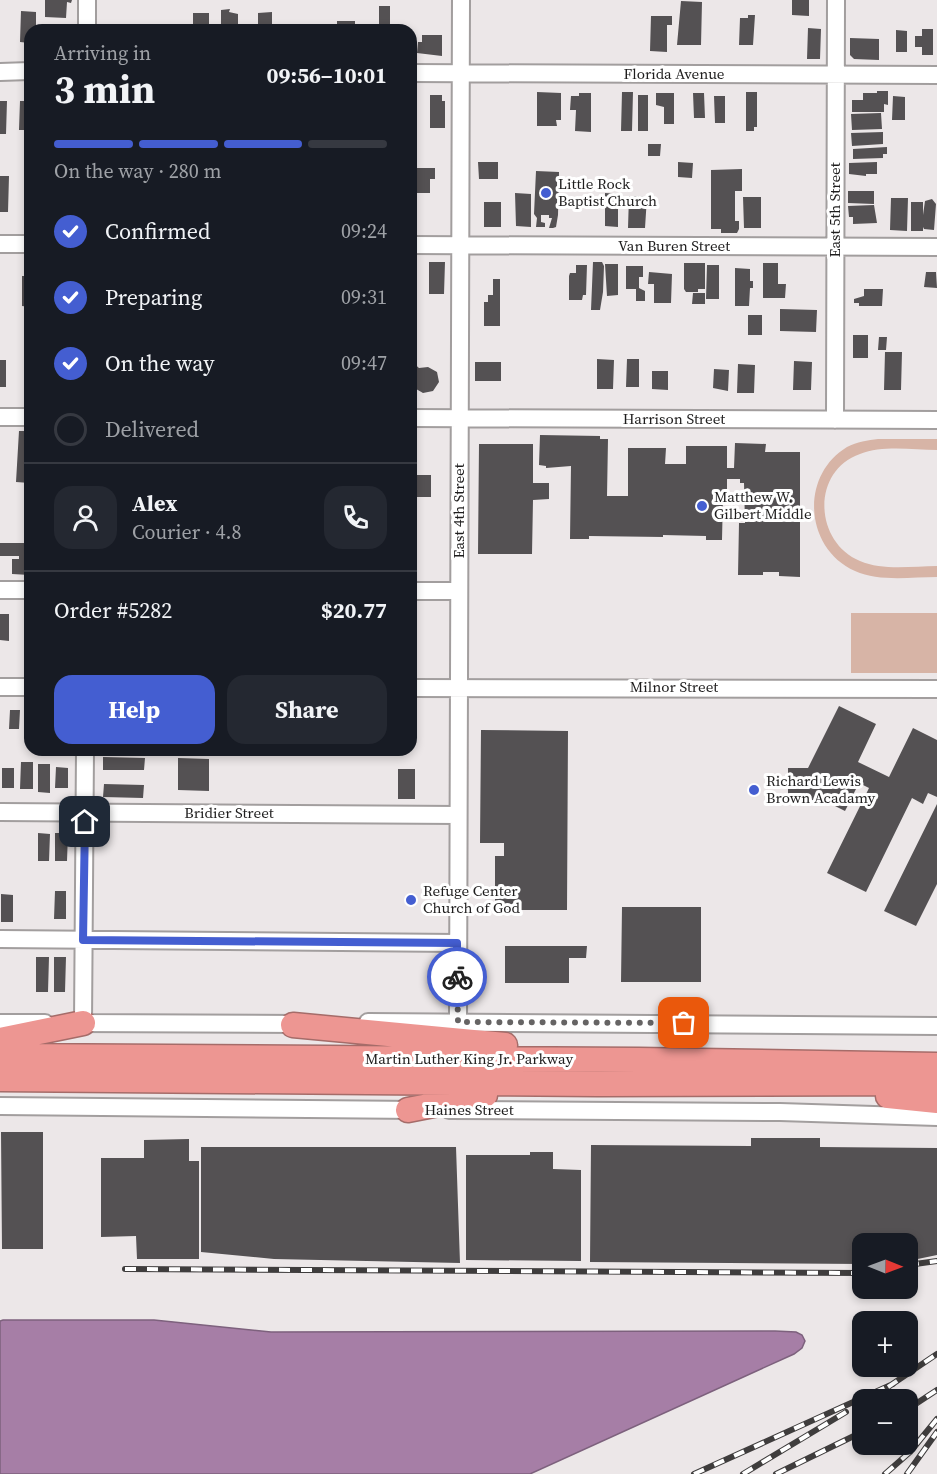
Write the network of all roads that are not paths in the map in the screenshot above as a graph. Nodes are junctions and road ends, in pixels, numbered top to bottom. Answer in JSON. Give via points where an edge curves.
{"nodes":[{"id":1,"x":87,"y":0,"type":"edge"},
{"id":2,"x":461,"y":0,"type":"edge"},
{"id":3,"x":836,"y":0,"type":"edge"},
{"id":4,"x":87,"y":24,"type":"edge"},
{"id":5,"x":24,"y":71,"type":"edge"},
{"id":6,"x":0,"y":72,"type":"edge"},
{"id":7,"x":417,"y":73,"type":"edge"},
{"id":8,"x":461,"y":74,"type":"junction"},
{"id":9,"x":836,"y":75,"type":"junction"},
{"id":10,"x":937,"y":75,"type":"edge"},
{"id":11,"x":0,"y":244,"type":"edge"},
{"id":12,"x":24,"y":244,"type":"edge"},
{"id":13,"x":417,"y":245,"type":"edge"},
{"id":14,"x":460,"y":245,"type":"junction"},
{"id":15,"x":835,"y":247,"type":"junction"},
{"id":16,"x":937,"y":248,"type":"edge"},
{"id":17,"x":0,"y":417,"type":"edge"},
{"id":18,"x":24,"y":417,"type":"edge"},
{"id":19,"x":417,"y":418,"type":"edge"},
{"id":20,"x":460,"y":418,"type":"junction"},
{"id":21,"x":835,"y":420,"type":"junction"},
{"id":22,"x":937,"y":420,"type":"edge"},
{"id":23,"x":0,"y":590,"type":"edge"},
{"id":24,"x":24,"y":590,"type":"edge"},
{"id":25,"x":417,"y":591,"type":"edge"},
{"id":26,"x":459,"y":591,"type":"junction"},
{"id":27,"x":0,"y":687,"type":"edge"},
{"id":28,"x":24,"y":687,"type":"edge"},
{"id":29,"x":459,"y":687,"type":"junction"},
{"id":30,"x":417,"y":688,"type":"edge"},
{"id":31,"x":937,"y":689,"type":"edge"},
{"id":32,"x":85,"y":756,"type":"edge"},
{"id":33,"x":0,"y":812,"type":"edge"},
{"id":34,"x":85,"y":812,"type":"junction"},
{"id":35,"x":458,"y":815,"type":"junction"},
{"id":36,"x":0,"y":939,"type":"edge"},
{"id":37,"x":83,"y":940,"type":"junction"},
{"id":38,"x":457,"y":943,"type":"junction"},
{"id":39,"x":458,"y":1022,"type":"junction"},
{"id":40,"x":0,"y":1023,"type":"edge"},
{"id":41,"x":83,"y":1023,"type":"junction"},
{"id":42,"x":293,"y":1024,"type":"junction"},
{"id":43,"x":937,"y":1026,"type":"edge"},
{"id":44,"x":0,"y":1040,"type":"edge"},
{"id":45,"x":937,"y":1049,"type":"edge"},
{"id":46,"x":0,"y":1056,"type":"edge"},
{"id":47,"x":639,"y":1060,"type":"junction"},
{"id":48,"x":705,"y":1061,"type":"junction"},
{"id":49,"x":937,"y":1065,"type":"edge"},
{"id":50,"x":0,"y":1079,"type":"edge"},
{"id":51,"x":937,"y":1083,"type":"edge"},
{"id":52,"x":598,"y":1084,"type":"junction"},
{"id":53,"x":818,"y":1084,"type":"junction"},
{"id":54,"x":937,"y":1101,"type":"edge"},
{"id":55,"x":0,"y":1106,"type":"edge"},
{"id":56,"x":408,"y":1110,"type":"junction"},
{"id":57,"x":937,"y":1117,"type":"edge"}],
"edges":[{"from":1,"to":4,"type":"street"},
{"from":2,"to":8,"type":"street","name":"East 4th Street"},
{"from":3,"to":9,"type":"street","name":"East 5th Street"},
{"from":5,"to":6,"type":"street"},
{"from":7,"to":8,"type":"street","name":"Florida Avenue"},
{"from":8,"to":9,"type":"street","name":"Florida Avenue"},
{"from":8,"to":14,"type":"street","name":"East 4th Street"},
{"from":9,"to":10,"type":"street","name":"Florida Avenue"},
{"from":9,"to":15,"type":"street","name":"East 5th Street"},
{"from":11,"to":12,"type":"street"},
{"from":13,"to":14,"type":"street","name":"Van Buren Street"},
{"from":14,"to":15,"type":"street","name":"Van Buren Street"},
{"from":14,"to":20,"type":"street","name":"East 4th Street"},
{"from":15,"to":16,"type":"street","name":"Van Buren Street"},
{"from":15,"to":21,"type":"street","name":"East 5th Street"},
{"from":17,"to":18,"type":"street"},
{"from":19,"to":20,"type":"street","name":"Harrison Street"},
{"from":20,"to":21,"type":"street","name":"Harrison Street"},
{"from":20,"to":26,"type":"street","name":"East 4th Street"},
{"from":21,"to":22,"type":"street","name":"Harrison Street"},
{"from":23,"to":24,"type":"street"},
{"from":25,"to":26,"type":"street"},
{"from":26,"to":29,"type":"street","name":"East 4th Street"},
{"from":27,"to":28,"type":"street"},
{"from":29,"to":30,"type":"street","name":"Milnor Street"},
{"from":29,"to":31,"type":"street","name":"Milnor Street"},
{"from":29,"to":35,"type":"street","name":"East 4th Street"},
{"from":32,"to":34,"type":"street"},
{"from":33,"to":34,"type":"street","name":"Bridier Street"},
{"from":34,"to":35,"type":"street","name":"Bridier Street"},
{"from":34,"to":37,"type":"street"},
{"from":35,"to":38,"type":"street","name":"East 4th Street"},
{"from":36,"to":37,"type":"street"},
{"from":37,"to":38,"type":"street"},
{"from":37,"to":41,"type":"street"},
{"from":38,"to":39,"type":"street","name":"East 4th Street"},
{"from":39,"to":42,"type":"street"},
{"from":39,"to":43,"type":"street"},
{"from":40,"to":41,"type":"street"},
{"from":41,"to":42,"type":"street"},
{"from":41,"to":44,"type":"highway"},
{"from":42,"to":47,"type":"highway"},
{"from":45,"to":48,"type":"highway"},
{"from":46,"to":47,"type":"highway","name":"Martin Luther King Jr. Parkway"},
{"from":47,"to":48,"type":"highway","name":"Martin Luther King Jr. Parkway"},
{"from":48,"to":49,"type":"highway","name":"Martin Luther King Jr. Parkway"},
{"from":50,"to":52,"type":"highway","name":"Martin Luther King Jr. Parkway"},
{"from":51,"to":53,"type":"highway","name":"Martin Luther King Jr. Parkway"},
{"from":52,"to":53,"type":"highway","name":"Martin Luther King Jr. Parkway"},
{"from":52,"to":56,"type":"highway","via":[[456,1099]]},
{"from":53,"to":54,"type":"highway"},
{"from":55,"to":56,"type":"street","name":"Haines Street"},
{"from":56,"to":57,"type":"street","name":"Haines Street"}]}
